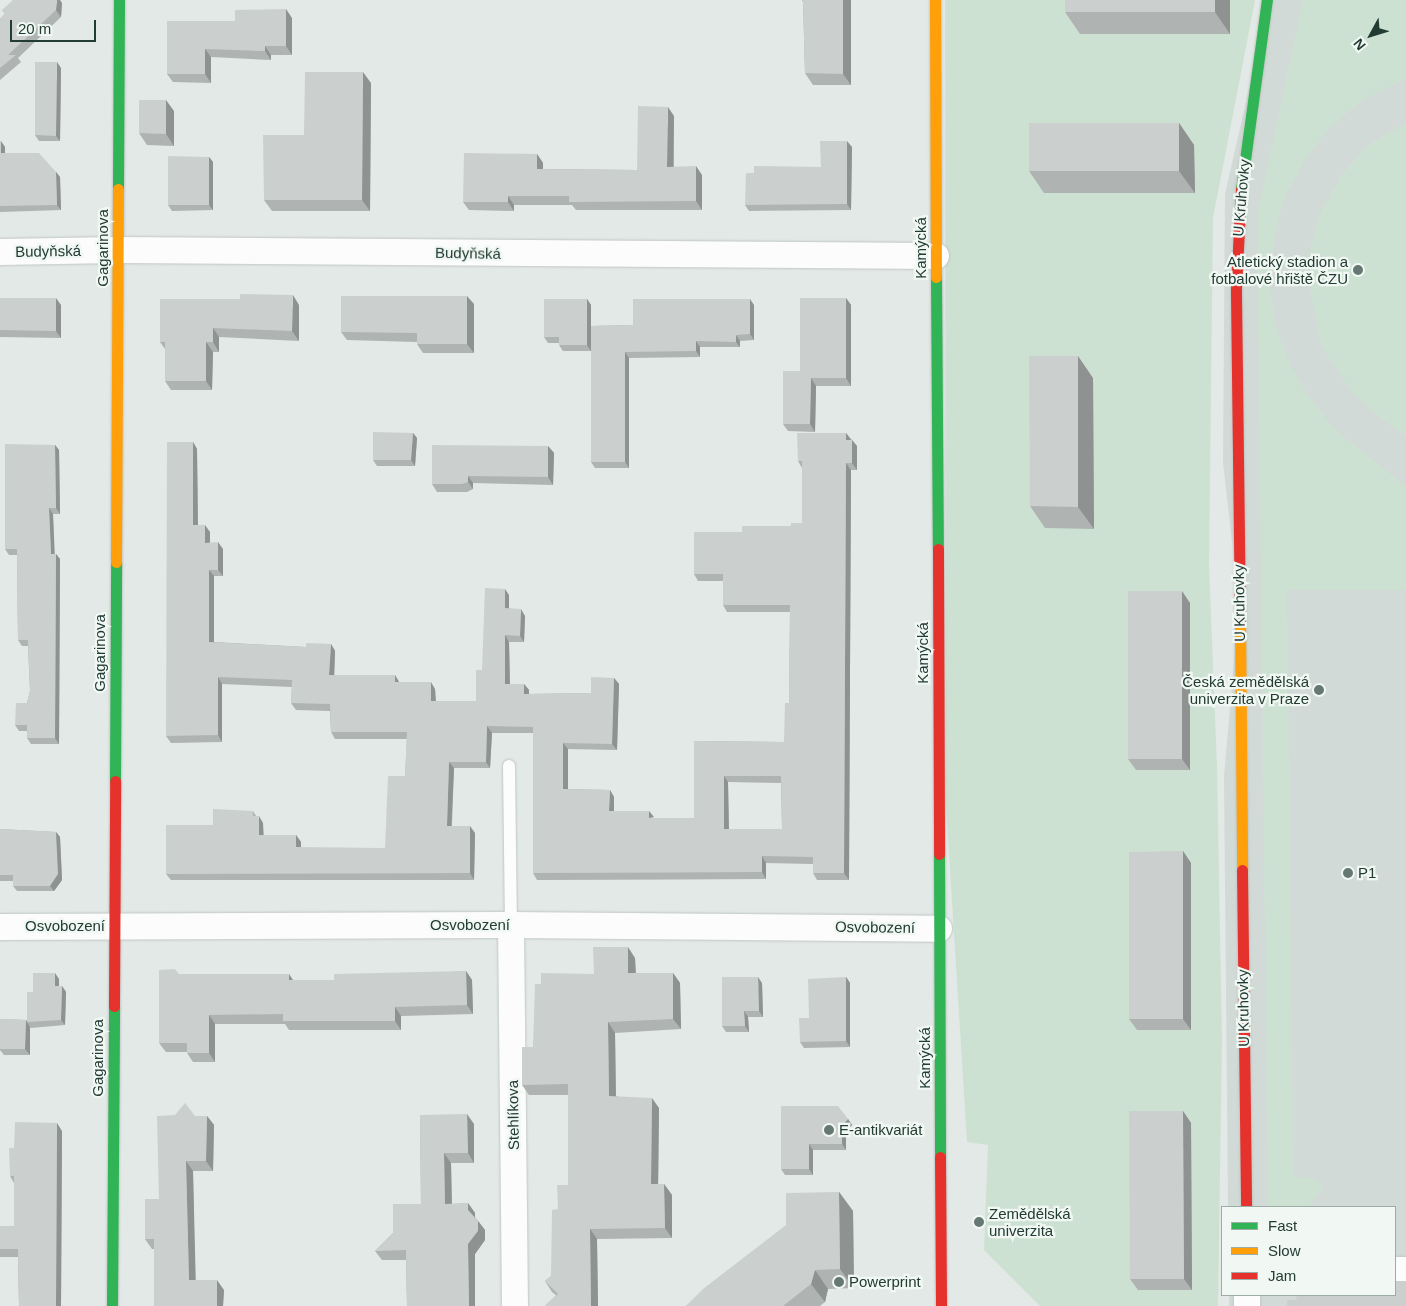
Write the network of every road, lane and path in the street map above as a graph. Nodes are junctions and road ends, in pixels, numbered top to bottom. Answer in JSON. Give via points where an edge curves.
{"nodes":[{"id":1,"x":119,"y":0,"type":"edge"},
{"id":2,"x":935,"y":0,"type":"edge"},
{"id":3,"x":1267,"y":0,"type":"edge"},
{"id":4,"x":118,"y":250,"type":"junction"},
{"id":5,"x":0,"y":252,"type":"edge"},
{"id":6,"x":936,"y":256,"type":"junction"},
{"id":7,"x":509,"y":766,"type":"dead end"},
{"id":8,"x":511,"y":925,"type":"junction"},
{"id":9,"x":114,"y":926,"type":"junction"},
{"id":10,"x":0,"y":927,"type":"edge"},
{"id":11,"x":939,"y":929,"type":"junction"},
{"id":12,"x":1246,"y":1206,"type":"edge"},
{"id":13,"x":112,"y":1306,"type":"edge"},
{"id":14,"x":515,"y":1306,"type":"edge"},
{"id":15,"x":941,"y":1306,"type":"edge"}],
"edges":[{"from":1,"to":4,"type":"street","name":"Gagarinova"},
{"from":2,"to":6,"type":"street","name":"Kamýcká"},
{"from":3,"to":12,"type":"street","name":"U Kruhovky","via":[[1238,211],[1236,288]]},
{"from":4,"to":5,"type":"street","name":"Budyňská"},
{"from":4,"to":6,"type":"street","name":"Budyňská"},
{"from":4,"to":9,"type":"street","name":"Gagarinova"},
{"from":6,"to":11,"type":"street","name":"Kamýcká"},
{"from":7,"to":8,"type":"lane"},
{"from":8,"to":9,"type":"street","name":"Osvobození"},
{"from":8,"to":11,"type":"street","name":"Osvobození"},
{"from":8,"to":14,"type":"street","name":"Stehlíkova"},
{"from":9,"to":10,"type":"street","name":"Osvobození"},
{"from":9,"to":13,"type":"street","name":"Gagarinova"},
{"from":11,"to":15,"type":"street","name":"Kamýcká"}]}
